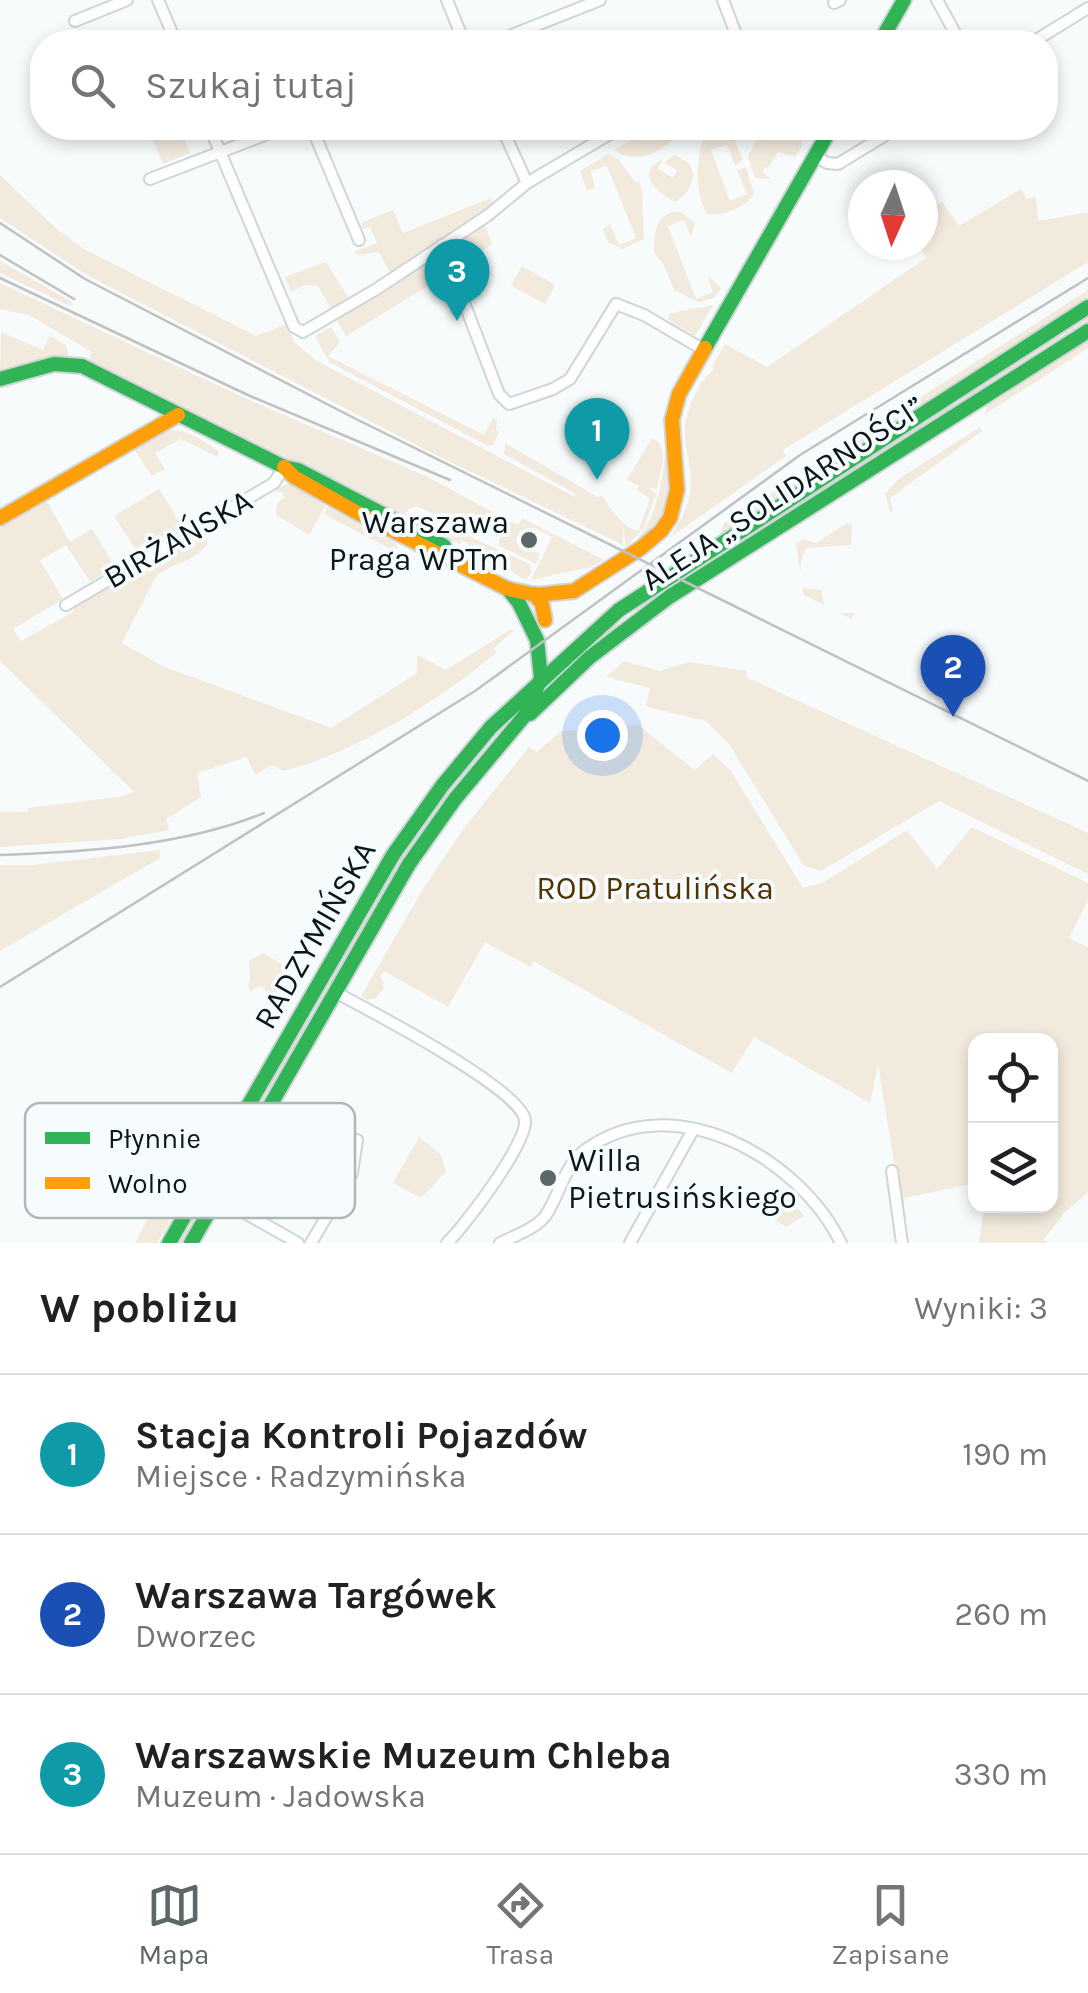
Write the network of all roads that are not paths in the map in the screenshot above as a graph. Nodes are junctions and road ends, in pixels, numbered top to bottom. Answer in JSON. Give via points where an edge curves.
{"nodes":[{"id":1,"x":127,"y":0,"type":"edge"},
{"id":2,"x":158,"y":0,"type":"edge"},
{"id":3,"x":446,"y":0,"type":"edge"},
{"id":4,"x":600,"y":0,"type":"edge"},
{"id":5,"x":722,"y":0,"type":"edge"},
{"id":6,"x":904,"y":0,"type":"edge"},
{"id":7,"x":936,"y":0,"type":"edge"},
{"id":8,"x":1088,"y":8,"type":"edge"},
{"id":9,"x":75,"y":20,"type":"dead end"},
{"id":10,"x":171,"y":30,"type":"edge"},
{"id":11,"x":459,"y":30,"type":"edge"},
{"id":12,"x":524,"y":30,"type":"edge"},
{"id":13,"x":735,"y":30,"type":"edge"},
{"id":14,"x":887,"y":30,"type":"edge"},
{"id":15,"x":953,"y":30,"type":"edge"},
{"id":16,"x":1052,"y":30,"type":"edge"},
{"id":17,"x":215,"y":140,"type":"edge"},
{"id":18,"x":252,"y":140,"type":"edge"},
{"id":19,"x":317,"y":140,"type":"edge"},
{"id":20,"x":507,"y":140,"type":"edge"},
{"id":21,"x":600,"y":140,"type":"edge"},
{"id":22,"x":824,"y":140,"type":"edge"},
{"id":23,"x":877,"y":140,"type":"edge"},
{"id":24,"x":220,"y":152,"type":"junction"},
{"id":25,"x":814,"y":156,"type":"junction"},
{"id":26,"x":150,"y":179,"type":"dead end"},
{"id":27,"x":527,"y":183,"type":"junction"},
{"id":28,"x":359,"y":240,"type":"dead end"},
{"id":29,"x":442,"y":245,"type":"junction"},
{"id":30,"x":1088,"y":307,"type":"edge"},
{"id":31,"x":1088,"y":330,"type":"edge"},
{"id":32,"x":704,"y":350,"type":"junction"},
{"id":33,"x":0,"y":378,"type":"edge"},
{"id":34,"x":178,"y":415,"type":"junction"},
{"id":35,"x":284,"y":467,"type":"junction"},
{"id":36,"x":0,"y":518,"type":"edge"},
{"id":37,"x":508,"y":589,"type":"junction"},
{"id":38,"x":574,"y":590,"type":"junction"},
{"id":39,"x":536,"y":596,"type":"junction"},
{"id":40,"x":66,"y":606,"type":"dead end"},
{"id":41,"x":528,"y":618,"type":"junction"},
{"id":42,"x":545,"y":620,"type":"junction"},
{"id":43,"x":537,"y":640,"type":"junction"},
{"id":44,"x":540,"y":678,"type":"junction"},
{"id":45,"x":522,"y":722,"type":"junction"},
{"id":46,"x":334,"y":992,"type":"junction"},
{"id":47,"x":250,"y":1103,"type":"edge"},
{"id":48,"x":271,"y":1103,"type":"edge"},
{"id":49,"x":693,"y":1130,"type":"junction"},
{"id":50,"x":357,"y":1140,"type":"dead end"},
{"id":51,"x":355,"y":1153,"type":"edge"},
{"id":52,"x":892,"y":1171,"type":"dead end"},
{"id":53,"x":183,"y":1218,"type":"edge"},
{"id":54,"x":205,"y":1218,"type":"edge"},
{"id":55,"x":254,"y":1218,"type":"edge"},
{"id":56,"x":326,"y":1218,"type":"edge"},
{"id":57,"x":313,"y":1240,"type":"edge"},
{"id":58,"x":169,"y":1243,"type":"edge"},
{"id":59,"x":191,"y":1243,"type":"edge"},
{"id":60,"x":298,"y":1243,"type":"edge"},
{"id":61,"x":327,"y":1243,"type":"edge"},
{"id":62,"x":447,"y":1243,"type":"edge"},
{"id":63,"x":500,"y":1243,"type":"edge"},
{"id":64,"x":630,"y":1243,"type":"edge"},
{"id":65,"x":841,"y":1243,"type":"edge"},
{"id":66,"x":902,"y":1243,"type":"edge"}],
"edges":[{"from":1,"to":9,"type":"street"},
{"from":2,"to":10,"type":"street"},
{"from":3,"to":11,"type":"street"},
{"from":4,"to":12,"type":"street"},
{"from":5,"to":13,"type":"street"},
{"from":6,"to":14,"type":"main road"},
{"from":7,"to":15,"type":"street"},
{"from":8,"to":16,"type":"street"},
{"from":17,"to":24,"type":"street"},
{"from":18,"to":24,"type":"street"},
{"from":19,"to":28,"type":"street"},
{"from":20,"to":27,"type":"street"},
{"from":21,"to":27,"type":"street"},
{"from":22,"to":25,"type":"main road"},
{"from":23,"to":25,"type":"street","via":[[838,164]]},
{"from":24,"to":26,"type":"street"},
{"from":24,"to":29,"type":"street","via":[[300,332]]},
{"from":25,"to":32,"type":"main road"},
{"from":27,"to":29,"type":"street"},
{"from":29,"to":32,"type":"street","via":[[506,402],[516,404],[570,380],[616,304]]},
{"from":30,"to":44,"type":"main road","name":"ALEJA „SOLIDARNOŚCI”","via":[[619,610]]},
{"from":31,"to":45,"type":"main road","name":"ALEJA „SOLIDARNOŚCI”","via":[[669,597],[590,657]]},
{"from":32,"to":38,"type":"main road","via":[[674,412],[670,518],[641,548]]},
{"from":33,"to":34,"type":"main road","via":[[75,364]]},
{"from":34,"to":35,"type":"main road"},
{"from":34,"to":36,"type":"main road"},
{"from":35,"to":37,"type":"main road","via":[[356,512]]},
{"from":35,"to":39,"type":"main road"},
{"from":35,"to":40,"type":"street","name":"BIRŻAŃSKA","via":[[274,483]]},
{"from":37,"to":39,"type":"main road"},
{"from":37,"to":41,"type":"main road","name":"RADZYMIŃSKA"},
{"from":38,"to":39,"type":"main road"},
{"from":38,"to":42,"type":"main road"},
{"from":39,"to":41,"type":"main road"},
{"from":39,"to":42,"type":"main road"},
{"from":41,"to":43,"type":"main road","name":"RADZYMIŃSKA"},
{"from":42,"to":43,"type":"main road","name":"RADZYMIŃSKA"},
{"from":43,"to":44,"type":"main road","name":"RADZYMIŃSKA"},
{"from":44,"to":45,"type":"main road","name":"RADZYMIŃSKA"},
{"from":44,"to":47,"type":"main road","name":"RADZYMIŃSKA","via":[[442,786],[393,855]]},
{"from":45,"to":46,"type":"main road","name":"RADZYMIŃSKA","via":[[432,831]]},
{"from":46,"to":48,"type":"main road","name":"RADZYMIŃSKA"},
{"from":46,"to":62,"type":"street","via":[[486,1077],[524,1113],[524,1131]]},
{"from":49,"to":63,"type":"street","via":[[643,1126],[590,1146],[572,1164],[545,1217]]},
{"from":49,"to":64,"type":"street"},
{"from":49,"to":65,"type":"street","via":[[734,1141],[782,1169],[810,1196]]},
{"from":50,"to":51,"type":"street"},
{"from":52,"to":66,"type":"street"},
{"from":53,"to":58,"type":"main road","name":"RADZYMIŃSKA"},
{"from":54,"to":59,"type":"main road","name":"RADZYMIŃSKA"},
{"from":55,"to":60,"type":"street"},
{"from":56,"to":57,"type":"street"},
{"from":57,"to":61,"type":"street"}]}
